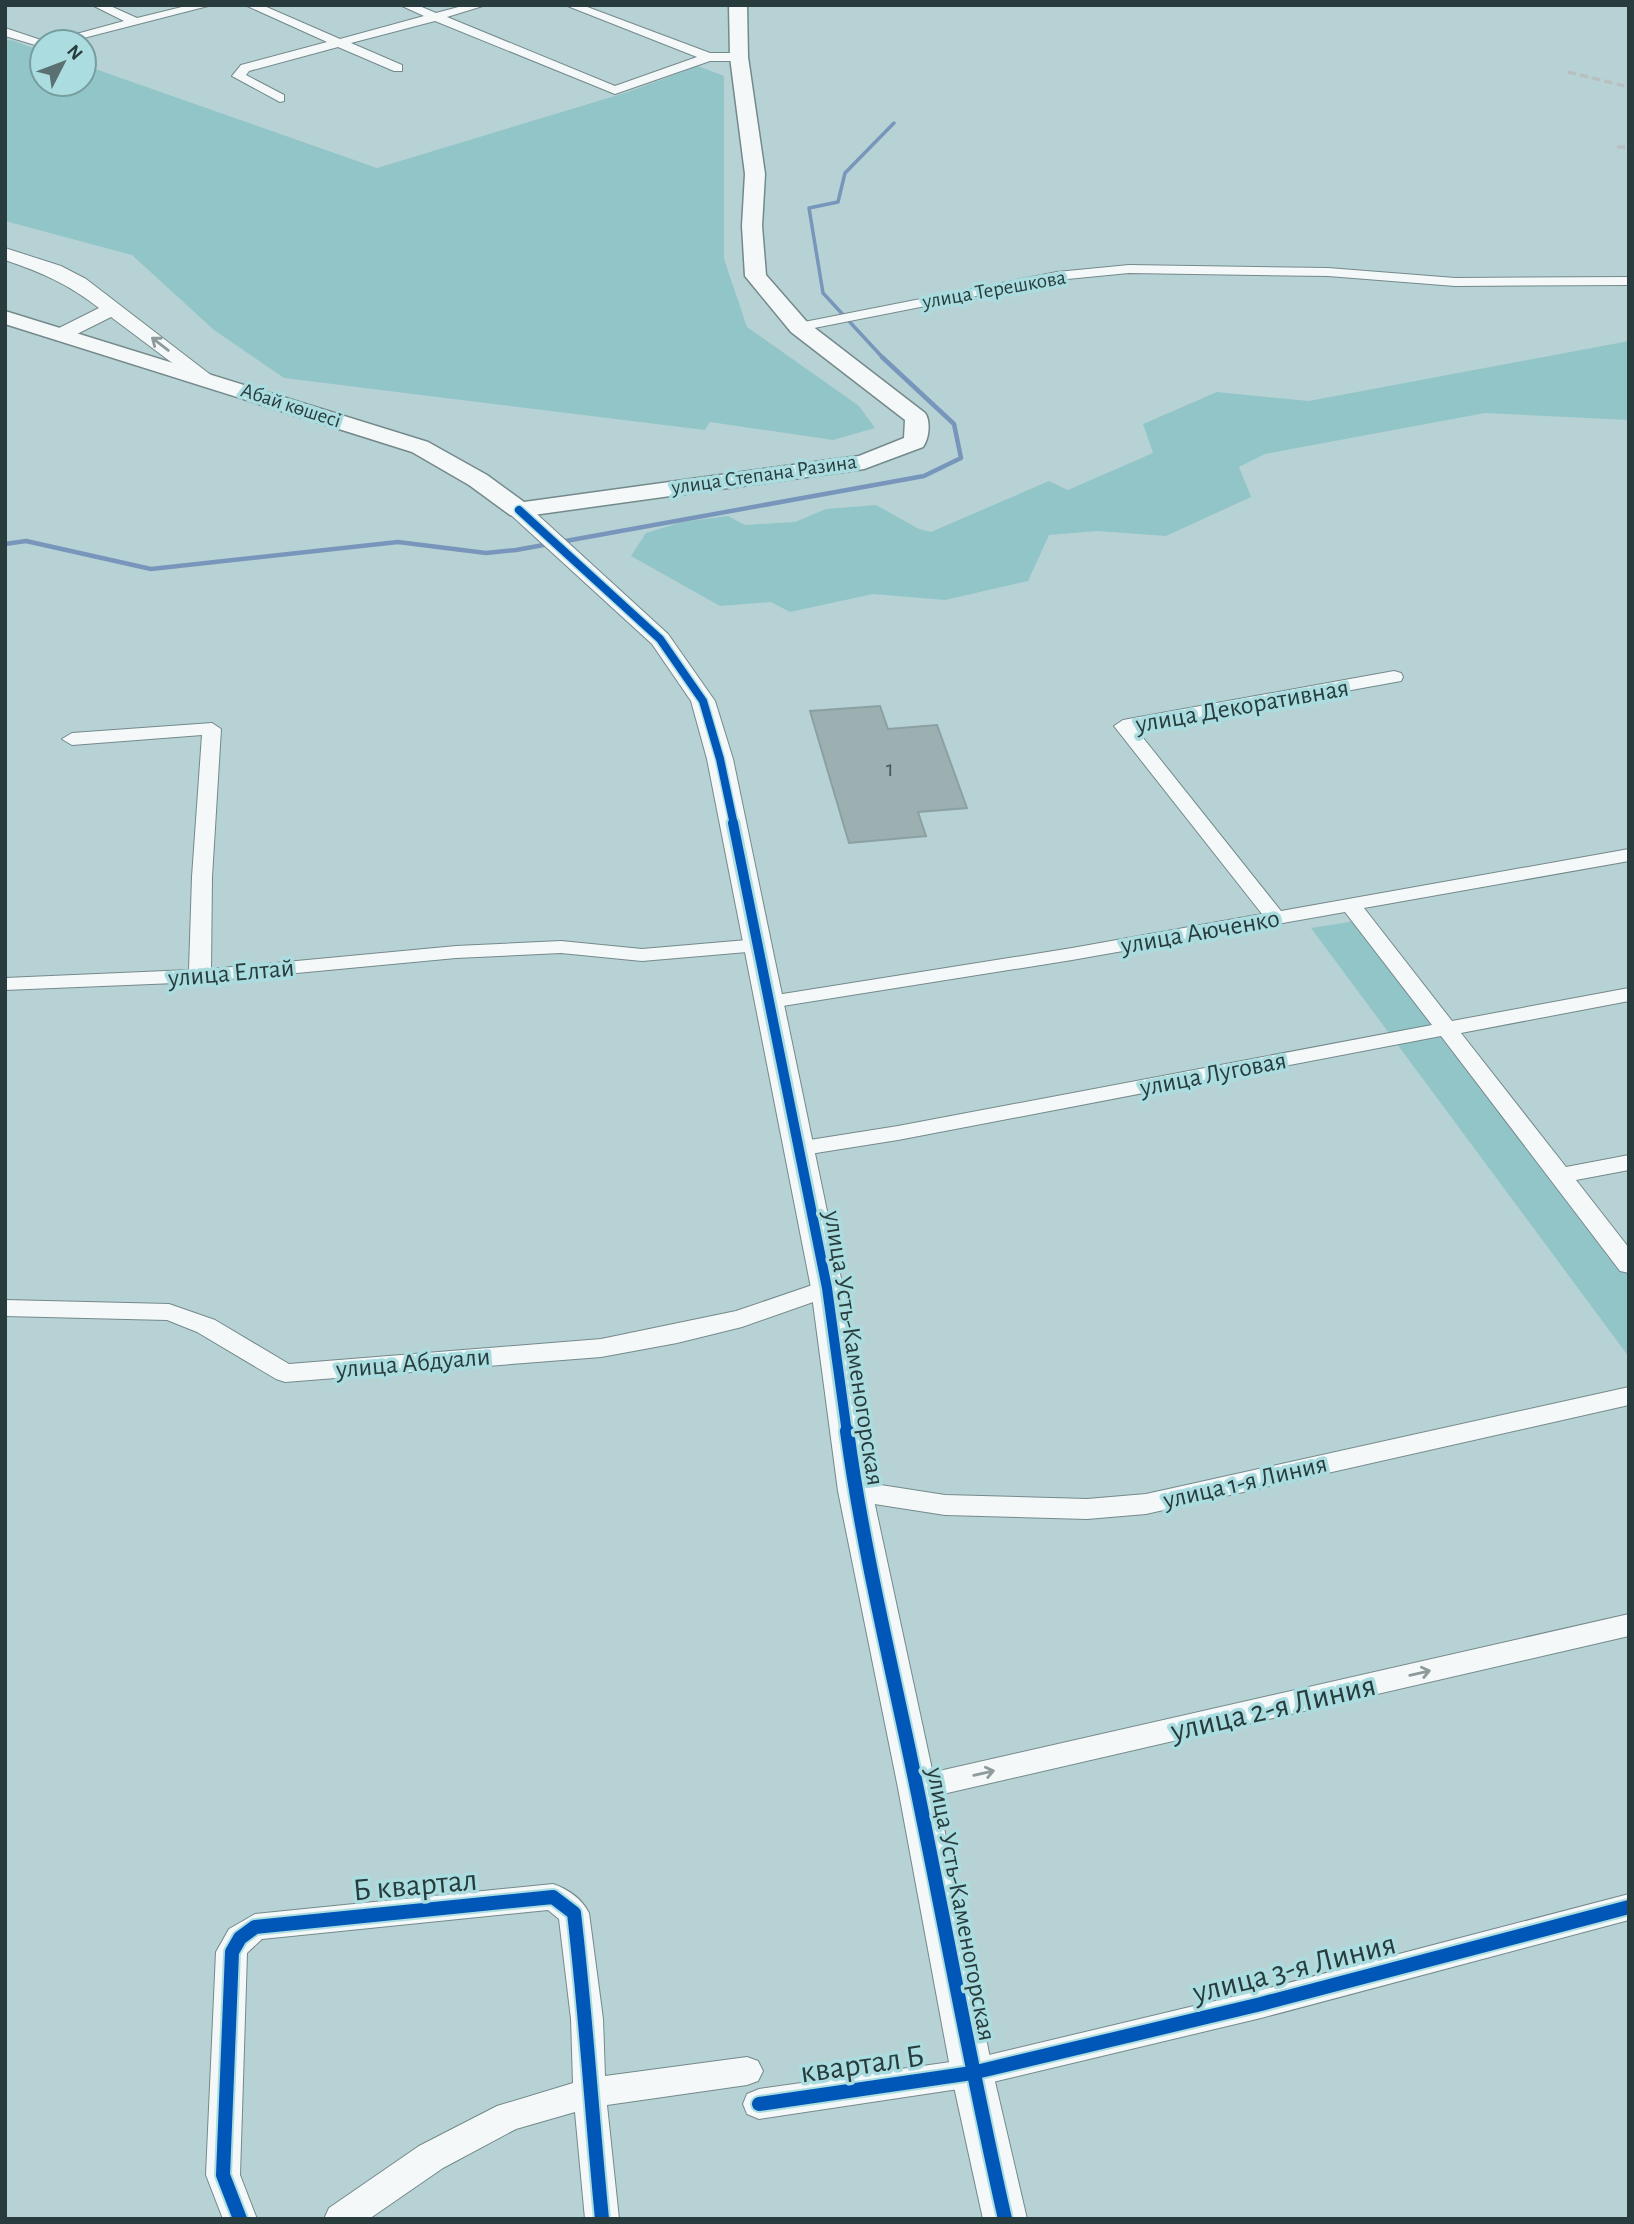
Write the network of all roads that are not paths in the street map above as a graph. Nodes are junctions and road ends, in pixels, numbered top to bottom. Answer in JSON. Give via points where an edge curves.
{"nodes":[{"id":1,"x":98,"y":5,"type":"edge"},
{"id":2,"x":206,"y":5,"type":"edge"},
{"id":3,"x":251,"y":5,"type":"edge"},
{"id":4,"x":406,"y":5,"type":"edge"},
{"id":5,"x":480,"y":5,"type":"edge"},
{"id":6,"x":571,"y":5,"type":"edge"},
{"id":7,"x":738,"y":5,"type":"edge"},
{"id":8,"x":435,"y":17,"type":"junction"},
{"id":9,"x":135,"y":22,"type":"junction"},
{"id":10,"x":98,"y":31,"type":"edge"},
{"id":11,"x":5,"y":32,"type":"edge"},
{"id":12,"x":28,"y":39,"type":"edge"},
{"id":13,"x":337,"y":43,"type":"junction"},
{"id":14,"x":709,"y":57,"type":"junction"},
{"id":15,"x":739,"y":57,"type":"junction"},
{"id":16,"x":398,"y":68,"type":"dead end"},
{"id":17,"x":280,"y":98,"type":"dead end"},
{"id":18,"x":5,"y":254,"type":"edge"},
{"id":19,"x":1629,"y":281,"type":"edge"},
{"id":20,"x":114,"y":308,"type":"junction"},
{"id":21,"x":5,"y":317,"type":"edge"},
{"id":22,"x":799,"y":327,"type":"junction"},
{"id":23,"x":62,"y":334,"type":"junction"},
{"id":24,"x":206,"y":380,"type":"junction"},
{"id":25,"x":519,"y":510,"type":"junction"},
{"id":26,"x":558,"y":546,"type":"joint"},
{"id":27,"x":1394,"y":677,"type":"dead end"},
{"id":28,"x":72,"y":739,"type":"dead end"},
{"id":29,"x":1629,"y":855,"type":"edge"},
{"id":30,"x":1349,"y":903,"type":"junction"},
{"id":31,"x":1275,"y":916,"type":"junction"},
{"id":32,"x":759,"y":945,"type":"junction"},
{"id":33,"x":200,"y":976,"type":"junction"},
{"id":34,"x":5,"y":984,"type":"edge"},
{"id":35,"x":1629,"y":995,"type":"edge"},
{"id":36,"x":770,"y":1002,"type":"junction"},
{"id":37,"x":1446,"y":1028,"type":"junction"},
{"id":38,"x":797,"y":1149,"type":"junction"},
{"id":39,"x":1629,"y":1162,"type":"edge"},
{"id":40,"x":1560,"y":1176,"type":"junction"},
{"id":41,"x":1629,"y":1265,"type":"edge"},
{"id":42,"x":827,"y":1288,"type":"junction"},
{"id":43,"x":5,"y":1308,"type":"edge"},
{"id":44,"x":1629,"y":1396,"type":"edge"},
{"id":45,"x":855,"y":1491,"type":"junction"},
{"id":46,"x":1629,"y":1625,"type":"edge"},
{"id":47,"x":917,"y":1788,"type":"junction"},
{"id":48,"x":1629,"y":1908,"type":"edge"},
{"id":49,"x":747,"y":2071,"type":"dead end"},
{"id":50,"x":972,"y":2073,"type":"junction"},
{"id":51,"x":590,"y":2093,"type":"junction"},
{"id":52,"x":759,"y":2104,"type":"dead end"},
{"id":53,"x":240,"y":2219,"type":"edge"},
{"id":54,"x":341,"y":2219,"type":"edge"},
{"id":55,"x":602,"y":2219,"type":"edge"},
{"id":56,"x":1005,"y":2219,"type":"edge"}],
"edges":[{"from":1,"to":9,"type":"street"},
{"from":2,"to":9,"type":"street"},
{"from":3,"to":13,"type":"street"},
{"from":4,"to":8,"type":"street"},
{"from":5,"to":8,"type":"street"},
{"from":6,"to":14,"type":"street"},
{"from":7,"to":15,"type":"main road","name":"улица Степана Разина"},
{"from":8,"to":13,"type":"street"},
{"from":8,"to":14,"type":"street","via":[[615,90]]},
{"from":9,"to":10,"type":"street"},
{"from":11,"to":12,"type":"street"},
{"from":13,"to":16,"type":"street"},
{"from":13,"to":17,"type":"street","via":[[245,68],[238,76]]},
{"from":14,"to":15,"type":"street"},
{"from":15,"to":22,"type":"main road","name":"улица Степана Разина","via":[[755,174],[752,226],[756,276]]},
{"from":18,"to":20,"type":"street","via":[[54,270]]},
{"from":19,"to":22,"type":"street","name":"улица Терешкова","via":[[1455,282],[1328,272],[1129,269],[1057,276]]},
{"from":20,"to":23,"type":"street"},
{"from":24,"to":20,"type":"street","one_way":true},
{"from":21,"to":23,"type":"main road","name":"Абай көшесі"},
{"from":22,"to":25,"type":"main road","name":"улица Степана Разина","via":[[918,418],[915,442],[863,461]]},
{"from":23,"to":24,"type":"main road","name":"Абай көшесі"},
{"from":24,"to":25,"type":"main road","name":"Абай көшесі","via":[[420,447]]},
{"from":25,"to":26,"type":"street","name":"Абай көшесі"},
{"from":26,"to":32,"type":"street","name":"улица Усть-Каменогорская","via":[[660,639],[703,701],[720,759]]},
{"from":27,"to":31,"type":"street","name":"улица Декоративная","via":[[1123,726]]},
{"from":28,"to":33,"type":"street","via":[[212,729]]},
{"from":29,"to":30,"type":"street","name":"улица Аюченко"},
{"from":30,"to":31,"type":"street","name":"улица Аюченко"},
{"from":30,"to":37,"type":"street"},
{"from":31,"to":36,"type":"street","name":"улица Аюченко"},
{"from":32,"to":33,"type":"street","name":"улица Елтай","via":[[642,955],[561,947],[456,952]]},
{"from":32,"to":36,"type":"street","name":"улица Усть-Каменогорская"},
{"from":33,"to":34,"type":"street","name":"улица Елтай"},
{"from":35,"to":37,"type":"street","name":"улица Луговая"},
{"from":36,"to":38,"type":"street","name":"улица Усть-Каменогорская"},
{"from":37,"to":38,"type":"street","name":"улица Луговая"},
{"from":37,"to":40,"type":"street"},
{"from":38,"to":42,"type":"street","name":"улица Усть-Каменогорская"},
{"from":39,"to":40,"type":"street"},
{"from":40,"to":41,"type":"street"},
{"from":42,"to":43,"type":"street","name":"улица Абдуали","via":[[742,1318],[601,1348],[285,1373],[206,1325],[169,1312]]},
{"from":42,"to":45,"type":"street","name":"улица Усть-Каменогорская"},
{"from":44,"to":45,"type":"street","name":"улица 1-я Линия","via":[[1146,1504],[1087,1509],[944,1505]]},
{"from":45,"to":47,"type":"street","name":"улица Усть-Каменогорская"},
{"from":47,"to":46,"type":"street","name":"улица 2-я Линия","one_way":true},
{"from":47,"to":50,"type":"street","name":"улица Усть-Каменогорская"},
{"from":48,"to":50,"type":"street","name":"улица 3-я Линия"},
{"from":49,"to":51,"type":"street"},
{"from":50,"to":52,"type":"street","name":"квартал Б"},
{"from":50,"to":56,"type":"street","name":"улица Усть-Каменогорская"},
{"from":51,"to":53,"type":"street","name":"Б квартал","via":[[587,2019],[574,1913],[553,1897],[254,1927],[232,1952],[223,2175]]},
{"from":51,"to":54,"type":"street","via":[[509,2116],[431,2157]]},
{"from":51,"to":55,"type":"street","name":"Б квартал"}]}
